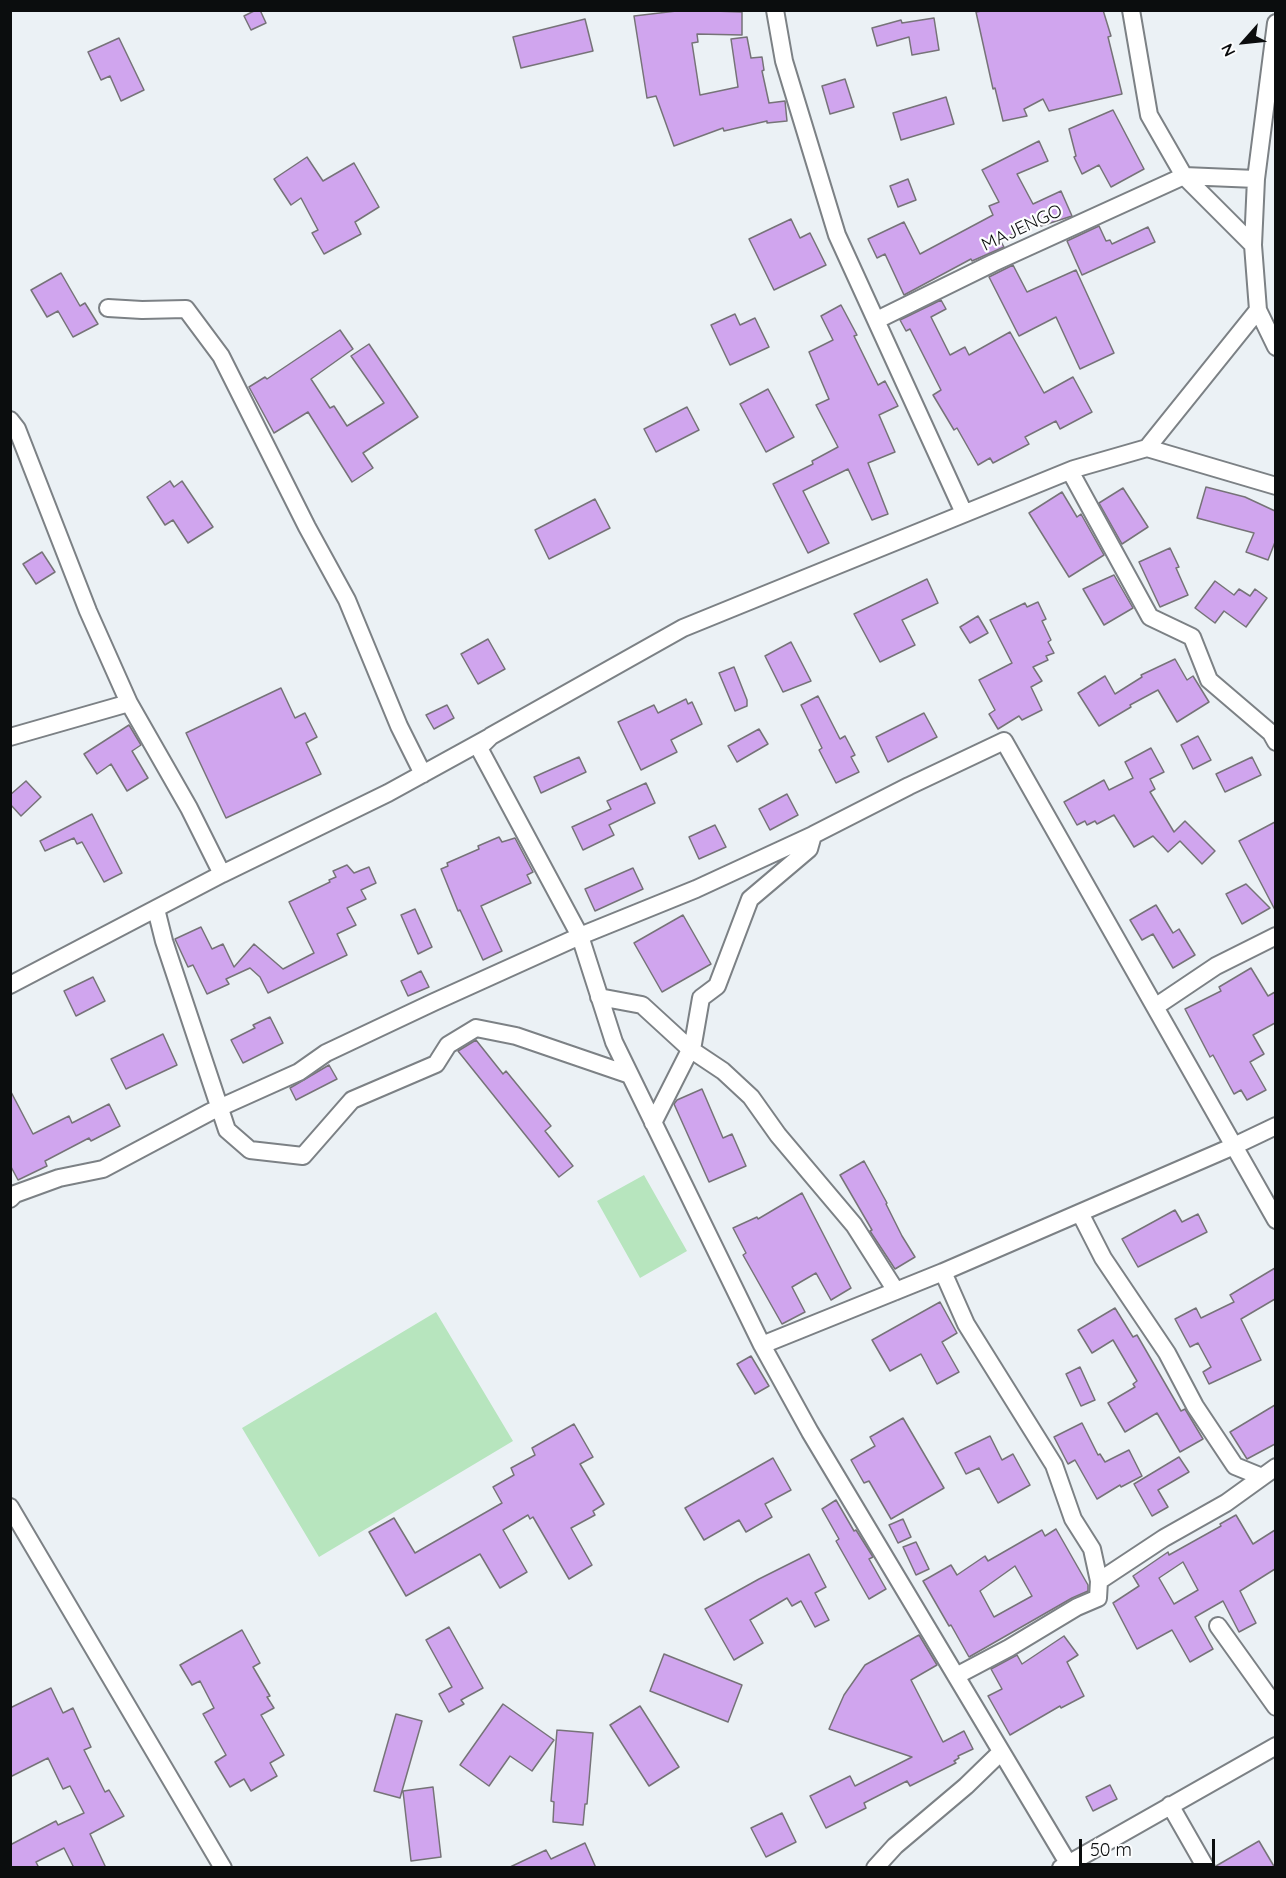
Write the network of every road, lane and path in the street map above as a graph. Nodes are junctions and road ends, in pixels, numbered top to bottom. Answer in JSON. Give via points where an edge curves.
{"nodes":[{"id":1,"x":775,"y":10,"type":"edge"},
{"id":2,"x":1131,"y":10,"type":"edge"},
{"id":3,"x":1275,"y":23,"type":"edge"},
{"id":4,"x":1184,"y":176,"type":"junction"},
{"id":5,"x":1256,"y":179,"type":"junction"},
{"id":6,"x":1253,"y":245,"type":"junction"},
{"id":7,"x":108,"y":308,"type":"dead end"},
{"id":8,"x":1258,"y":310,"type":"junction"},
{"id":9,"x":877,"y":320,"type":"junction"},
{"id":10,"x":1275,"y":347,"type":"edge"},
{"id":11,"x":10,"y":420,"type":"edge"},
{"id":12,"x":1147,"y":448,"type":"junction"},
{"id":13,"x":1070,"y":471,"type":"junction"},
{"id":14,"x":1275,"y":486,"type":"edge"},
{"id":15,"x":964,"y":513,"type":"junction"},
{"id":16,"x":129,"y":703,"type":"junction"},
{"id":17,"x":491,"y":736,"type":"junction"},
{"id":18,"x":10,"y":737,"type":"edge"},
{"id":19,"x":1275,"y":742,"type":"edge"},
{"id":20,"x":423,"y":774,"type":"junction"},
{"id":21,"x":813,"y":835,"type":"junction"},
{"id":22,"x":222,"y":874,"type":"junction"},
{"id":23,"x":156,"y":909,"type":"junction"},
{"id":24,"x":580,"y":936,"type":"junction"},
{"id":25,"x":1275,"y":936,"type":"edge"},
{"id":26,"x":10,"y":985,"type":"edge"},
{"id":27,"x":599,"y":997,"type":"junction"},
{"id":28,"x":1155,"y":1007,"type":"junction"},
{"id":29,"x":690,"y":1049,"type":"junction"},
{"id":30,"x":630,"y":1075,"type":"junction"},
{"id":31,"x":219,"y":1108,"type":"junction"},
{"id":32,"x":653,"y":1123,"type":"junction"},
{"id":33,"x":1275,"y":1126,"type":"edge"},
{"id":34,"x":1234,"y":1146,"type":"junction"},
{"id":35,"x":10,"y":1199,"type":"edge"},
{"id":36,"x":1080,"y":1213,"type":"junction"},
{"id":37,"x":1275,"y":1220,"type":"edge"},
{"id":38,"x":943,"y":1272,"type":"junction"},
{"id":39,"x":896,"y":1291,"type":"junction"},
{"id":40,"x":762,"y":1345,"type":"junction"},
{"id":41,"x":1269,"y":1472,"type":"edge"},
{"id":42,"x":10,"y":1507,"type":"edge"},
{"id":43,"x":1099,"y":1581,"type":"junction"},
{"id":44,"x":1218,"y":1626,"type":"dead end"},
{"id":45,"x":956,"y":1676,"type":"junction"},
{"id":46,"x":1275,"y":1707,"type":"edge"},
{"id":47,"x":1275,"y":1746,"type":"edge"},
{"id":48,"x":1001,"y":1752,"type":"junction"},
{"id":49,"x":1170,"y":1805,"type":"junction"},
{"id":50,"x":1064,"y":1865,"type":"edge"},
{"id":51,"x":223,"y":1868,"type":"edge"},
{"id":52,"x":875,"y":1868,"type":"edge"},
{"id":53,"x":1206,"y":1868,"type":"edge"}],
"edges":[{"from":1,"to":9,"type":"street","via":[[783,60],[837,235]]},
{"from":2,"to":4,"type":"street","via":[[1149,115]]},
{"from":3,"to":5,"type":"street"},
{"from":4,"to":5,"type":"street","name":"MAJENGO"},
{"from":4,"to":6,"type":"street"},
{"from":4,"to":9,"type":"street","name":"MAJENGO"},
{"from":5,"to":6,"type":"street"},
{"from":6,"to":8,"type":"street"},
{"from":7,"to":20,"type":"street","via":[[186,309],[221,356],[347,600]]},
{"from":8,"to":10,"type":"street"},
{"from":8,"to":12,"type":"street"},
{"from":9,"to":15,"type":"street"},
{"from":11,"to":16,"type":"street"},
{"from":12,"to":13,"type":"street"},
{"from":12,"to":14,"type":"street"},
{"from":13,"to":15,"type":"street"},
{"from":13,"to":19,"type":"street","via":[[1150,617],[1192,637],[1209,680],[1271,733]]},
{"from":15,"to":17,"type":"street","via":[[682,628]]},
{"from":16,"to":18,"type":"street"},
{"from":16,"to":22,"type":"street"},
{"from":17,"to":20,"type":"street"},
{"from":17,"to":24,"type":"street","via":[[479,748]]},
{"from":20,"to":22,"type":"street"},
{"from":21,"to":24,"type":"street"},
{"from":21,"to":28,"type":"street","via":[[1004,741]]},
{"from":21,"to":29,"type":"street","via":[[809,849],[750,899],[717,986],[701,998]]},
{"from":22,"to":23,"type":"street"},
{"from":23,"to":26,"type":"street"},
{"from":23,"to":31,"type":"street"},
{"from":24,"to":27,"type":"street"},
{"from":24,"to":31,"type":"street","via":[[326,1053],[299,1072]]},
{"from":25,"to":28,"type":"street","via":[[1216,966]]},
{"from":27,"to":29,"type":"street","via":[[642,1005]]},
{"from":27,"to":30,"type":"street"},
{"from":28,"to":34,"type":"street"},
{"from":29,"to":32,"type":"street"},
{"from":29,"to":39,"type":"street","via":[[723,1071],[751,1097],[778,1136],[854,1225]]},
{"from":30,"to":31,"type":"street","via":[[516,1036],[476,1029],[448,1045],[436,1064],[352,1100],[303,1156],[250,1150],[227,1130]]},
{"from":30,"to":32,"type":"street"},
{"from":31,"to":35,"type":"street","via":[[103,1169],[59,1178]]},
{"from":32,"to":40,"type":"street"},
{"from":33,"to":34,"type":"street"},
{"from":34,"to":36,"type":"street"},
{"from":34,"to":37,"type":"street"},
{"from":36,"to":38,"type":"street"},
{"from":36,"to":41,"type":"street","via":[[1103,1257],[1235,1466]]},
{"from":38,"to":39,"type":"street"},
{"from":38,"to":43,"type":"street","via":[[966,1324],[1054,1465],[1073,1519],[1092,1549]]},
{"from":39,"to":40,"type":"street"},
{"from":40,"to":45,"type":"street"},
{"from":41,"to":43,"type":"street"},
{"from":42,"to":51,"type":"street"},
{"from":43,"to":45,"type":"street","via":[[1098,1598]]},
{"from":44,"to":46,"type":"street"},
{"from":45,"to":48,"type":"street"},
{"from":47,"to":49,"type":"street"},
{"from":48,"to":50,"type":"street"},
{"from":48,"to":52,"type":"street"},
{"from":49,"to":50,"type":"street"},
{"from":49,"to":53,"type":"street"}]}
